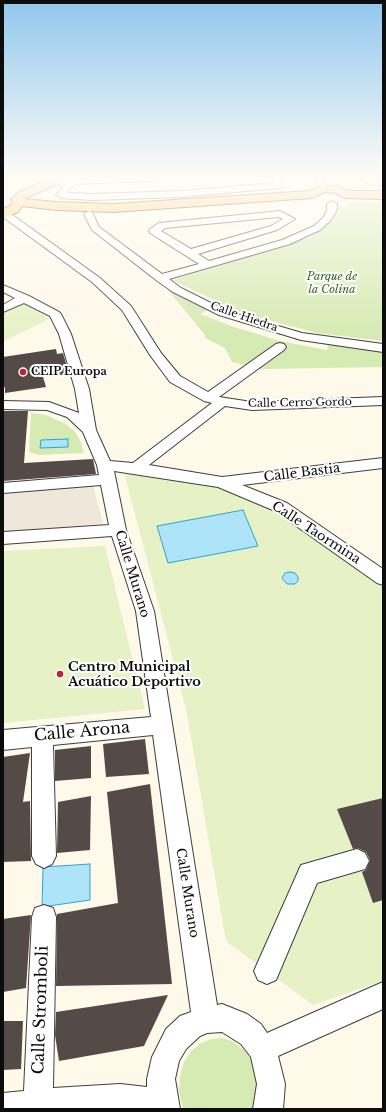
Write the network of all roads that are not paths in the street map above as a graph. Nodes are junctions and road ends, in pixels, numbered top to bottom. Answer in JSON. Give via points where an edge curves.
{"nodes":[{"id":1,"x":41,"y":230,"type":"edge"},
{"id":2,"x":97,"y":230,"type":"edge"},
{"id":3,"x":155,"y":230,"type":"edge"},
{"id":4,"x":268,"y":230,"type":"edge"},
{"id":5,"x":313,"y":230,"type":"edge"},
{"id":6,"x":190,"y":253,"type":"junction"},
{"id":7,"x":208,"y":264,"type":"junction"},
{"id":8,"x":160,"y":278,"type":"junction"},
{"id":9,"x":3,"y":288,"type":"edge"},
{"id":10,"x":25,"y":298,"type":"junction"},
{"id":11,"x":3,"y":309,"type":"edge"},
{"id":12,"x":297,"y":335,"type":"junction"},
{"id":13,"x":383,"y":348,"type":"edge"},
{"id":14,"x":82,"y":389,"type":"junction"},
{"id":15,"x":215,"y":400,"type":"junction"},
{"id":16,"x":383,"y":401,"type":"edge"},
{"id":17,"x":3,"y":405,"type":"edge"},
{"id":18,"x":49,"y":406,"type":"junction"},
{"id":19,"x":89,"y":430,"type":"junction"},
{"id":20,"x":383,"y":463,"type":"edge"},
{"id":21,"x":136,"y":468,"type":"junction"},
{"id":22,"x":106,"y":472,"type":"junction"},
{"id":23,"x":220,"y":482,"type":"junction"},
{"id":24,"x":3,"y":488,"type":"edge"},
{"id":25,"x":118,"y":530,"type":"junction"},
{"id":26,"x":3,"y":538,"type":"edge"},
{"id":27,"x":380,"y":572,"type":"edge"},
{"id":28,"x":162,"y":725,"type":"junction"},
{"id":29,"x":42,"y":736,"type":"junction"},
{"id":30,"x":3,"y":740,"type":"edge"},
{"id":31,"x":44,"y":856,"type":"dead end"},
{"id":32,"x":358,"y":861,"type":"dead end"},
{"id":33,"x":44,"y":917,"type":"dead end"},
{"id":34,"x":267,"y":970,"type":"dead end"},
{"id":35,"x":383,"y":995,"type":"edge"},
{"id":36,"x":206,"y":1019,"type":"junction"},
{"id":37,"x":262,"y":1049,"type":"junction"},
{"id":38,"x":38,"y":1103,"type":"junction"},
{"id":39,"x":164,"y":1106,"type":"edge"},
{"id":40,"x":3,"y":1108,"type":"edge"},
{"id":41,"x":268,"y":1109,"type":"edge"}],
"edges":[{"from":1,"to":15,"type":"street","name":"Calle Cerro Gordo","via":[[127,308],[156,355],[175,379]]},
{"from":2,"to":8,"type":"street","name":"Calle Hiedra"},
{"from":3,"to":6,"type":"street"},
{"from":4,"to":6,"type":"street"},
{"from":5,"to":7,"type":"street","via":[[286,242]]},
{"from":6,"to":7,"type":"street"},
{"from":7,"to":8,"type":"street"},
{"from":8,"to":12,"type":"street","name":"Calle Hiedra","via":[[176,290],[223,313]]},
{"from":9,"to":10,"type":"street","name":"Calle Murano"},
{"from":10,"to":11,"type":"street"},
{"from":10,"to":14,"type":"street","name":"Calle Murano","via":[[55,314],[65,334]]},
{"from":12,"to":13,"type":"street","name":"Calle Hiedra"},
{"from":12,"to":15,"type":"street"},
{"from":14,"to":18,"type":"street","via":[[66,402]]},
{"from":14,"to":19,"type":"street","name":"Calle Murano"},
{"from":15,"to":16,"type":"street","name":"Calle Cerro Gordo","via":[[252,406]]},
{"from":15,"to":21,"type":"street"},
{"from":17,"to":18,"type":"street"},
{"from":18,"to":19,"type":"street","via":[[72,414]]},
{"from":19,"to":22,"type":"street","name":"Calle Murano"},
{"from":20,"to":23,"type":"street","name":"Calle Bastia"},
{"from":21,"to":22,"type":"street","name":"Calle Taormina"},
{"from":21,"to":23,"type":"street","name":"Calle Taormina"},
{"from":22,"to":24,"type":"street","name":"Calle Taormina"},
{"from":22,"to":25,"type":"street","name":"Calle Murano"},
{"from":23,"to":27,"type":"street","name":"Calle Taormina","via":[[281,507]]},
{"from":25,"to":26,"type":"street"},
{"from":25,"to":28,"type":"street","name":"Calle Murano","via":[[145,611]]},
{"from":28,"to":29,"type":"street","name":"Calle Arona"},
{"from":28,"to":36,"type":"street","name":"Calle Murano"},
{"from":29,"to":30,"type":"street","name":"Calle Arona"},
{"from":29,"to":31,"type":"street"},
{"from":32,"to":34,"type":"street","via":[[309,873]]},
{"from":33,"to":38,"type":"street","name":"Calle Stromboli"},
{"from":35,"to":37,"type":"street"},
{"from":36,"to":37,"type":"street","via":[[222,1018],[237,1024],[251,1034]]},
{"from":36,"to":39,"type":"street","via":[[190,1026],[176,1039],[166,1057],[161,1079]]},
{"from":37,"to":41,"type":"street","via":[[271,1084]]},
{"from":38,"to":39,"type":"street","via":[[120,1098]]},
{"from":38,"to":40,"type":"street"}]}
